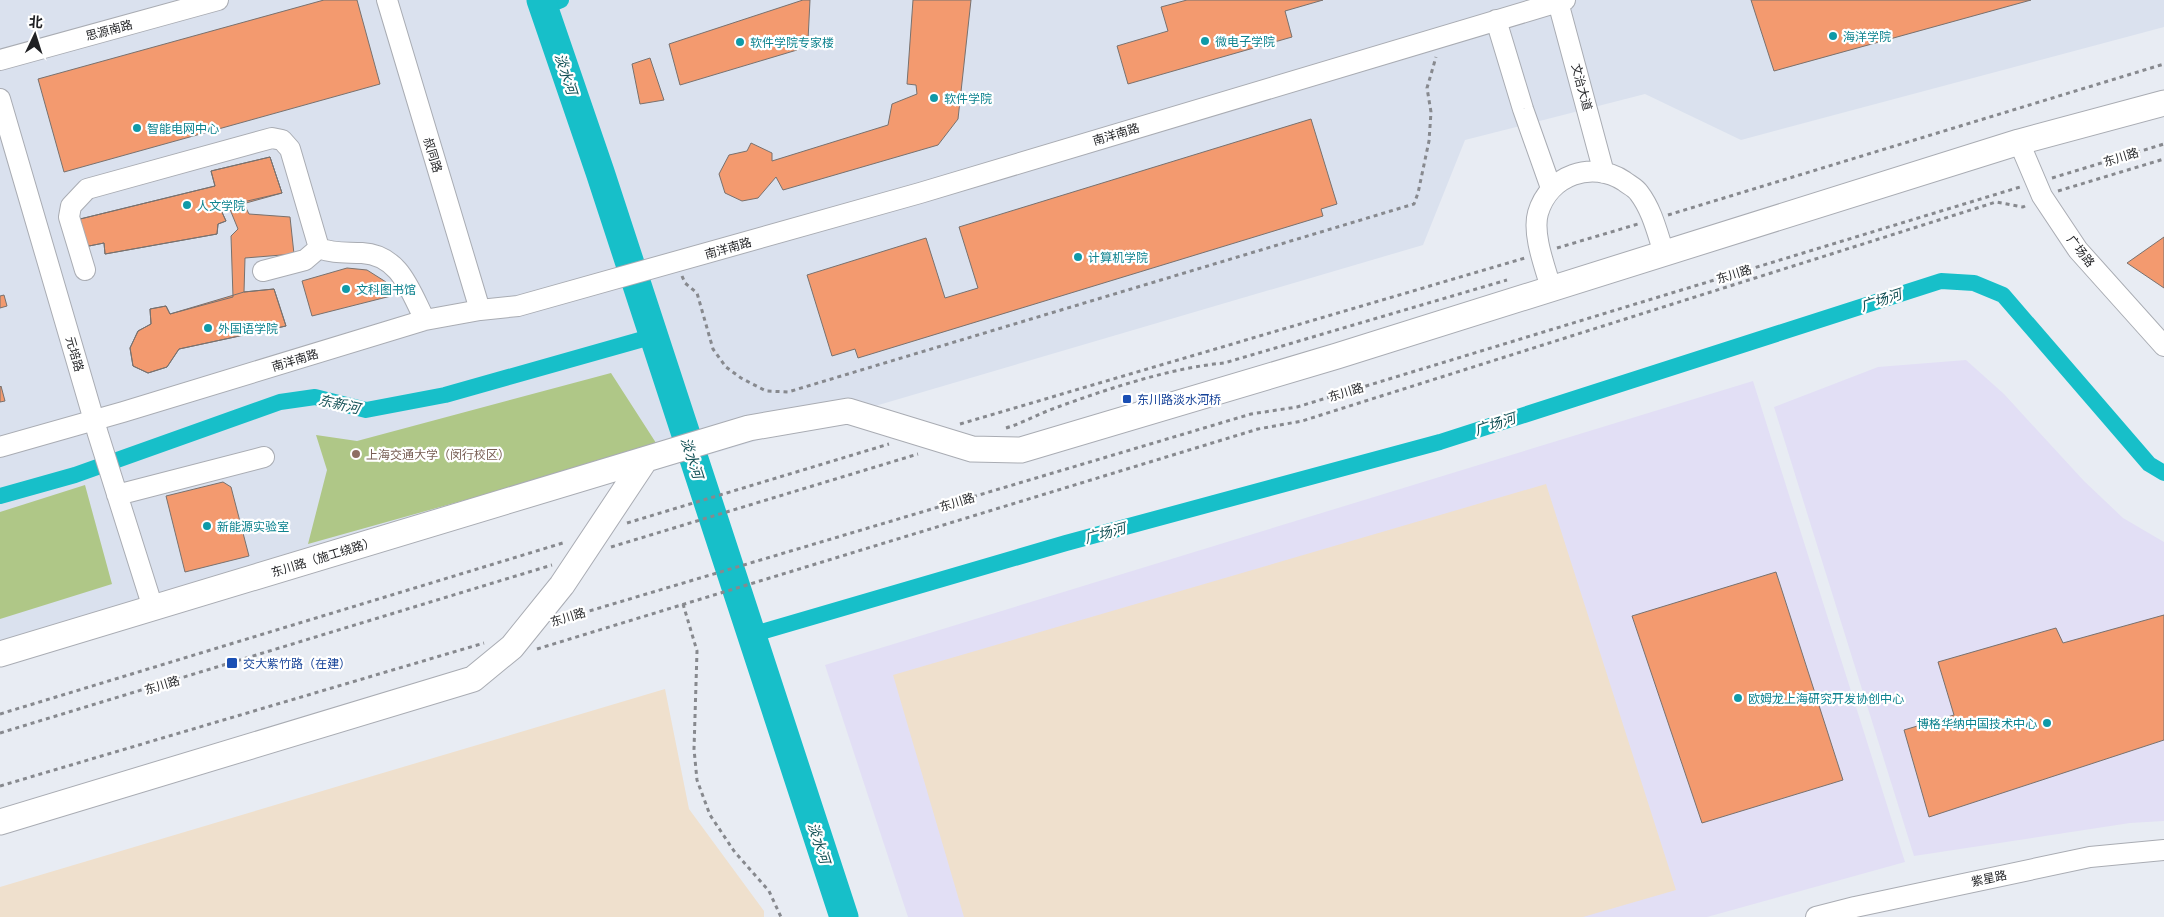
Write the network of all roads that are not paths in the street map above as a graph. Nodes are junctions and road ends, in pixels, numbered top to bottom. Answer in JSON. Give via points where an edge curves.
{"nodes":[{"id":1,"x":218,"y":0,"type":"edge"},
{"id":2,"x":387,"y":0,"type":"edge"},
{"id":3,"x":1553,"y":2,"type":"edge"},
{"id":4,"x":1514,"y":7,"type":"edge"},
{"id":5,"x":1496,"y":20,"type":"junction"},
{"id":6,"x":0,"y":60,"type":"edge"},
{"id":7,"x":0,"y":99,"type":"edge"},
{"id":8,"x":2164,"y":104,"type":"edge"},
{"id":9,"x":2019,"y":142,"type":"junction"},
{"id":10,"x":1604,"y":173,"type":"junction"},
{"id":11,"x":1550,"y":188,"type":"junction"},
{"id":12,"x":319,"y":248,"type":"junction"},
{"id":13,"x":1664,"y":253,"type":"junction"},
{"id":14,"x":85,"y":270,"type":"dead end"},
{"id":15,"x":263,"y":271,"type":"dead end"},
{"id":16,"x":1551,"y":288,"type":"junction"},
{"id":17,"x":480,"y":310,"type":"junction"},
{"id":18,"x":425,"y":320,"type":"junction"},
{"id":19,"x":2164,"y":346,"type":"edge"},
{"id":20,"x":97,"y":429,"type":"junction"},
{"id":21,"x":0,"y":447,"type":"edge"},
{"id":22,"x":264,"y":457,"type":"dead end"},
{"id":23,"x":645,"y":460,"type":"junction"},
{"id":24,"x":115,"y":487,"type":"junction"},
{"id":25,"x":153,"y":608,"type":"junction"},
{"id":26,"x":0,"y":654,"type":"edge"},
{"id":27,"x":0,"y":822,"type":"edge"},
{"id":28,"x":2164,"y":850,"type":"edge"},
{"id":29,"x":1816,"y":917,"type":"edge"}],
"edges":[{"from":1,"to":6,"type":"street","name":"思源南路"},
{"from":2,"to":17,"type":"street","name":"叔同路"},
{"from":3,"to":4,"type":"street","name":"南洋南路"},
{"from":3,"to":10,"type":"street","name":"文治大道"},
{"from":4,"to":5,"type":"street","name":"南洋南路"},
{"from":5,"to":11,"type":"street"},
{"from":5,"to":17,"type":"street","name":"南洋南路","via":[[920,193],[593,287],[518,306]]},
{"from":7,"to":20,"type":"street","name":"元培路"},
{"from":8,"to":9,"type":"main road"},
{"from":9,"to":13,"type":"main road"},
{"from":9,"to":19,"type":"street","name":"广场路","via":[[2039,189],[2078,250]]},
{"from":10,"to":11,"type":"street","via":[[1588,171],[1568,175]]},
{"from":10,"to":13,"type":"street","via":[[1614,175],[1638,191],[1653,220]]},
{"from":11,"to":16,"type":"street","via":[[1538,214],[1538,244]]},
{"from":12,"to":14,"type":"street","via":[[290,149],[282,140],[272,138],[87,189],[71,206],[69,218]]},
{"from":12,"to":15,"type":"street","via":[[305,260]]},
{"from":12,"to":18,"type":"street","via":[[329,252],[381,257],[396,267],[409,285]]},
{"from":13,"to":16,"type":"main road"},
{"from":16,"to":23,"type":"main road","name":"东川路（施工绕路）","via":[[1021,450],[972,448],[848,411],[749,428]]},
{"from":17,"to":18,"type":"street","name":"南洋南路"},
{"from":18,"to":20,"type":"street","name":"南洋南路"},
{"from":20,"to":21,"type":"street","name":"南洋南路"},
{"from":20,"to":24,"type":"street","name":"元培路"},
{"from":22,"to":24,"type":"street"},
{"from":23,"to":25,"type":"main road","name":"东川路（施工绕路）"},
{"from":23,"to":27,"type":"main road","name":"东川路","via":[[562,585],[512,647],[473,679]]},
{"from":24,"to":25,"type":"street","name":"元培路"},
{"from":25,"to":26,"type":"main road","name":"东川路（施工绕路）"},
{"from":28,"to":29,"type":"street","name":"紫星路","via":[[2090,857]]}]}
